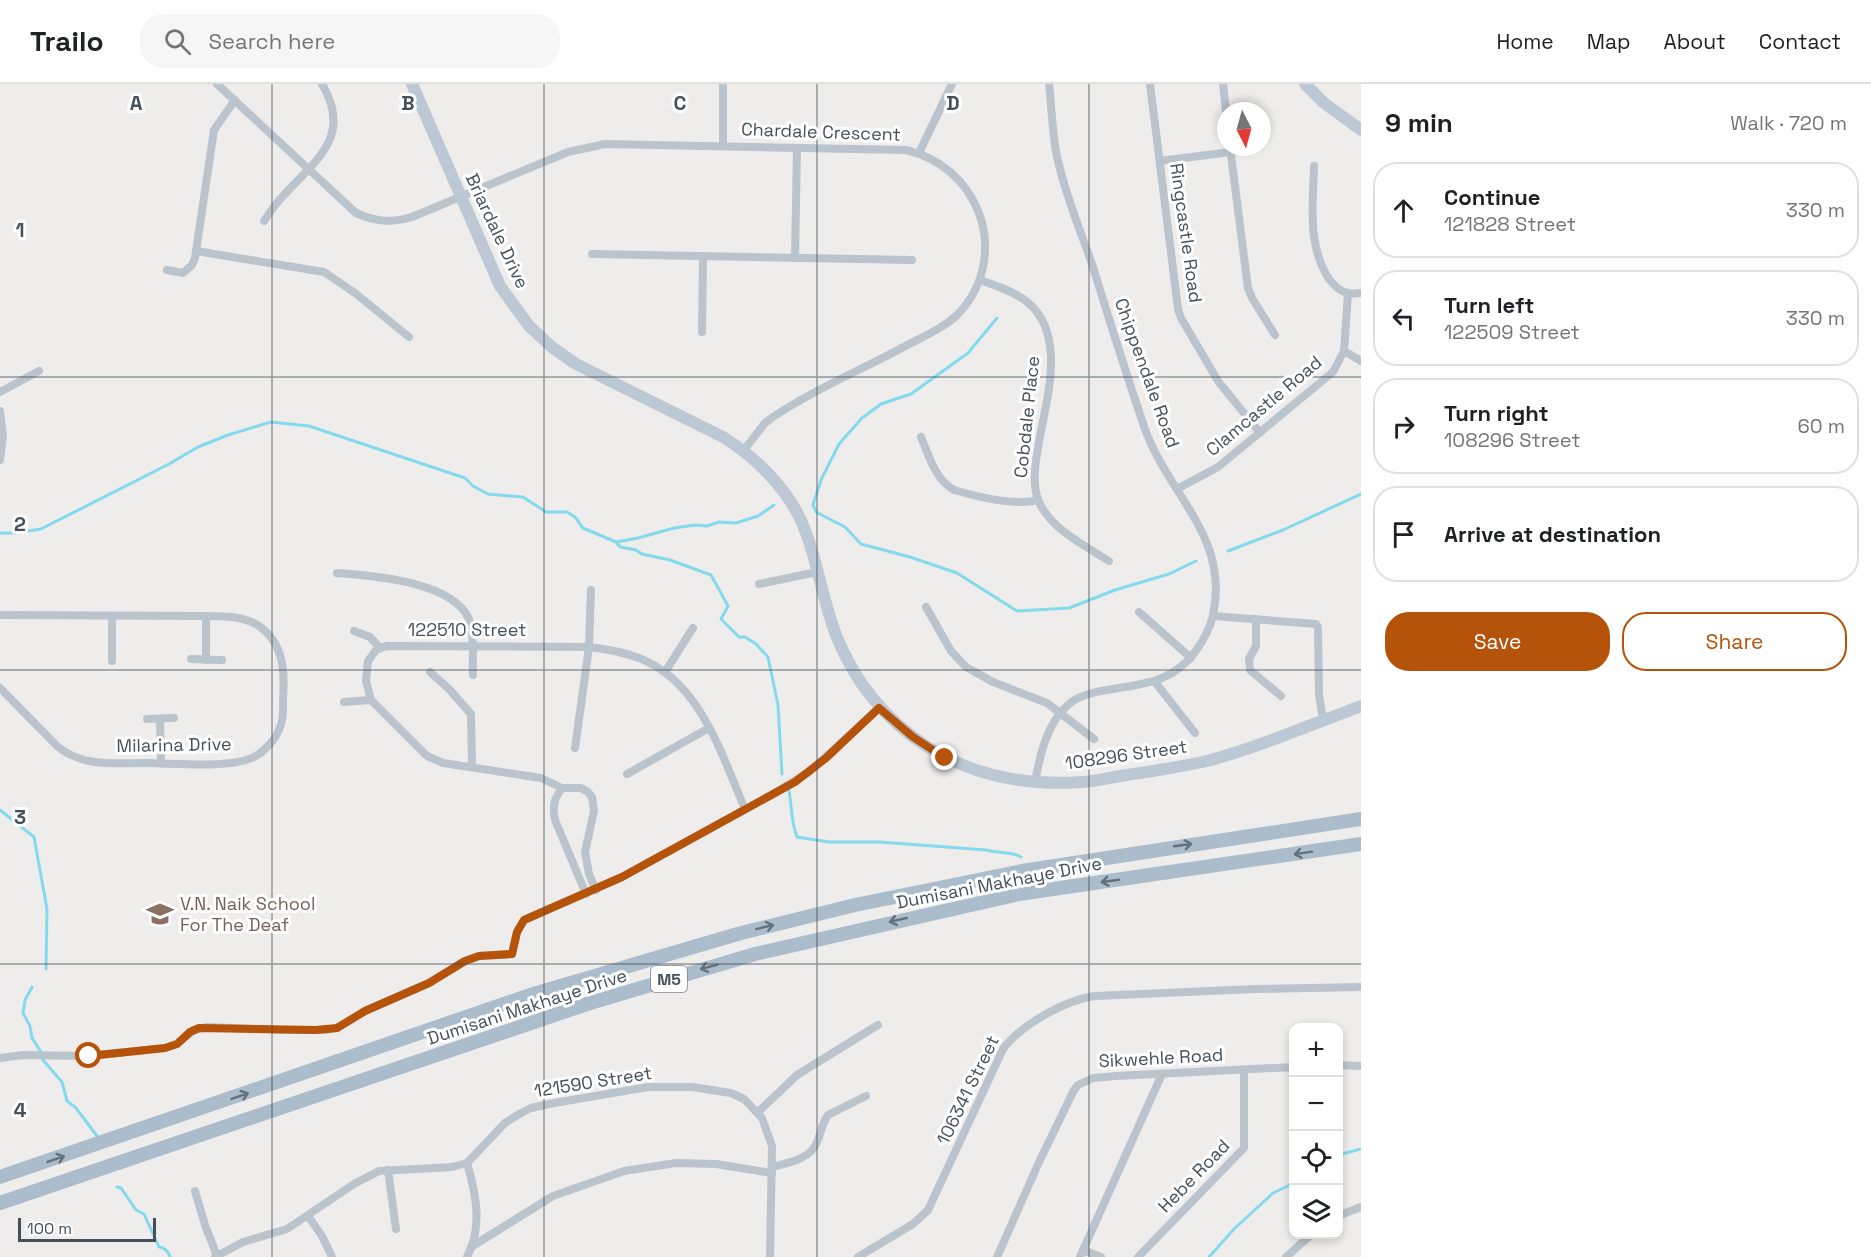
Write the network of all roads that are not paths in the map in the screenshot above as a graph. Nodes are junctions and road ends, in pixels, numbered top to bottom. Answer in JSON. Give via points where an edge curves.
{"nodes":[{"id":1,"x":217,"y":84,"type":"edge"},
{"id":2,"x":322,"y":84,"type":"edge"},
{"id":3,"x":412,"y":84,"type":"edge"},
{"id":4,"x":723,"y":84,"type":"edge"},
{"id":5,"x":952,"y":84,"type":"edge"},
{"id":6,"x":1049,"y":84,"type":"edge"},
{"id":7,"x":1150,"y":84,"type":"edge"},
{"id":8,"x":1223,"y":84,"type":"edge"},
{"id":9,"x":1305,"y":84,"type":"edge"},
{"id":10,"x":234,"y":100,"type":"junction"},
{"id":11,"x":1225,"y":102,"type":"edge"},
{"id":12,"x":1361,"y":130,"type":"edge"},
{"id":13,"x":723,"y":146,"type":"junction"},
{"id":14,"x":797,"y":148,"type":"junction"},
{"id":15,"x":1217,"y":152,"type":"edge"},
{"id":16,"x":919,"y":153,"type":"junction"},
{"id":17,"x":1232,"y":156,"type":"edge"},
{"id":18,"x":1160,"y":161,"type":"junction"},
{"id":19,"x":1314,"y":166,"type":"dead end"},
{"id":20,"x":309,"y":170,"type":"junction"},
{"id":21,"x":460,"y":198,"type":"junction"},
{"id":22,"x":264,"y":221,"type":"dead end"},
{"id":23,"x":196,"y":251,"type":"junction"},
{"id":24,"x":592,"y":254,"type":"dead end"},
{"id":25,"x":703,"y":257,"type":"junction"},
{"id":26,"x":795,"y":258,"type":"junction"},
{"id":27,"x":912,"y":260,"type":"dead end"},
{"id":28,"x":167,"y":270,"type":"dead end"},
{"id":29,"x":980,"y":280,"type":"junction"},
{"id":30,"x":1347,"y":293,"type":"junction"},
{"id":31,"x":1361,"y":293,"type":"edge"},
{"id":32,"x":702,"y":332,"type":"dead end"},
{"id":33,"x":1275,"y":334,"type":"dead end"},
{"id":34,"x":409,"y":337,"type":"dead end"},
{"id":35,"x":1344,"y":351,"type":"junction"},
{"id":36,"x":1361,"y":361,"type":"edge"},
{"id":37,"x":39,"y":370,"type":"dead end"},
{"id":38,"x":0,"y":392,"type":"edge"},
{"id":39,"x":0,"y":411,"type":"edge"},
{"id":40,"x":1260,"y":433,"type":"junction"},
{"id":41,"x":921,"y":437,"type":"dead end"},
{"id":42,"x":744,"y":450,"type":"junction"},
{"id":43,"x":0,"y":460,"type":"edge"},
{"id":44,"x":1177,"y":489,"type":"junction"},
{"id":45,"x":1038,"y":500,"type":"junction"},
{"id":46,"x":1109,"y":561,"type":"dead end"},
{"id":47,"x":817,"y":572,"type":"junction"},
{"id":48,"x":337,"y":573,"type":"dead end"},
{"id":49,"x":759,"y":584,"type":"dead end"},
{"id":50,"x":591,"y":590,"type":"dead end"},
{"id":51,"x":926,"y":607,"type":"dead end"},
{"id":52,"x":1139,"y":612,"type":"dead end"},
{"id":53,"x":0,"y":615,"type":"edge"},
{"id":54,"x":206,"y":616,"type":"junction"},
{"id":55,"x":1213,"y":616,"type":"junction"},
{"id":56,"x":112,"y":617,"type":"junction"},
{"id":57,"x":1256,"y":619,"type":"junction"},
{"id":58,"x":693,"y":628,"type":"dead end"},
{"id":59,"x":354,"y":631,"type":"dead end"},
{"id":60,"x":471,"y":646,"type":"junction"},
{"id":61,"x":590,"y":647,"type":"junction"},
{"id":62,"x":380,"y":648,"type":"junction"},
{"id":63,"x":1191,"y":658,"type":"junction"},
{"id":64,"x":191,"y":659,"type":"dead end"},
{"id":65,"x":206,"y":660,"type":"junction"},
{"id":66,"x":222,"y":660,"type":"dead end"},
{"id":67,"x":112,"y":661,"type":"dead end"},
{"id":68,"x":430,"y":672,"type":"dead end"},
{"id":69,"x":665,"y":672,"type":"junction"},
{"id":70,"x":474,"y":675,"type":"dead end"},
{"id":71,"x":1155,"y":682,"type":"junction"},
{"id":72,"x":0,"y":688,"type":"edge"},
{"id":73,"x":1281,"y":696,"type":"dead end"},
{"id":74,"x":370,"y":700,"type":"junction"},
{"id":75,"x":344,"y":702,"type":"dead end"},
{"id":76,"x":1361,"y":706,"type":"edge"},
{"id":77,"x":879,"y":708,"type":"junction"},
{"id":78,"x":1061,"y":712,"type":"junction"},
{"id":79,"x":160,"y":718,"type":"junction"},
{"id":80,"x":174,"y":718,"type":"dead end"},
{"id":81,"x":147,"y":719,"type":"dead end"},
{"id":82,"x":1323,"y":720,"type":"junction"},
{"id":83,"x":709,"y":728,"type":"junction"},
{"id":84,"x":1195,"y":732,"type":"dead end"},
{"id":85,"x":1094,"y":739,"type":"dead end"},
{"id":86,"x":575,"y":748,"type":"dead end"},
{"id":87,"x":160,"y":763,"type":"junction"},
{"id":88,"x":472,"y":767,"type":"junction"},
{"id":89,"x":627,"y":774,"type":"dead end"},
{"id":90,"x":1035,"y":782,"type":"junction"},
{"id":91,"x":562,"y":788,"type":"junction"},
{"id":92,"x":745,"y":809,"type":"junction"},
{"id":93,"x":1361,"y":819,"type":"edge"},
{"id":94,"x":1361,"y":844,"type":"edge"},
{"id":95,"x":596,"y":890,"type":"junction"},
{"id":96,"x":586,"y":894,"type":"junction"},
{"id":97,"x":1361,"y":987,"type":"edge"},
{"id":98,"x":878,"y":1024,"type":"dead end"},
{"id":99,"x":0,"y":1058,"type":"edge"},
{"id":100,"x":1343,"y":1065,"type":"edge"},
{"id":101,"x":1361,"y":1066,"type":"edge"},
{"id":102,"x":1289,"y":1067,"type":"edge"},
{"id":103,"x":1244,"y":1070,"type":"junction"},
{"id":104,"x":1162,"y":1074,"type":"junction"},
{"id":105,"x":866,"y":1096,"type":"dead end"},
{"id":106,"x":758,"y":1112,"type":"junction"},
{"id":107,"x":466,"y":1162,"type":"junction"},
{"id":108,"x":388,"y":1170,"type":"junction"},
{"id":109,"x":772,"y":1170,"type":"junction"},
{"id":110,"x":0,"y":1177,"type":"edge"},
{"id":111,"x":195,"y":1191,"type":"dead end"},
{"id":112,"x":0,"y":1203,"type":"edge"},
{"id":113,"x":1361,"y":1208,"type":"edge"},
{"id":114,"x":1343,"y":1214,"type":"edge"},
{"id":115,"x":308,"y":1216,"type":"junction"},
{"id":116,"x":396,"y":1229,"type":"dead end"},
{"id":117,"x":1306,"y":1239,"type":"edge"},
{"id":118,"x":471,"y":1247,"type":"junction"},
{"id":119,"x":1082,"y":1253,"type":"edge"},
{"id":120,"x":216,"y":1256,"type":"edge"},
{"id":121,"x":332,"y":1257,"type":"edge"},
{"id":122,"x":466,"y":1257,"type":"edge"},
{"id":123,"x":770,"y":1257,"type":"edge"},
{"id":124,"x":858,"y":1257,"type":"edge"},
{"id":125,"x":997,"y":1257,"type":"edge"},
{"id":126,"x":1101,"y":1257,"type":"edge"},
{"id":127,"x":1138,"y":1257,"type":"edge"},
{"id":128,"x":1286,"y":1257,"type":"edge"}],
"edges":[{"from":1,"to":10,"type":"street","name":"Chardale Crescent"},
{"from":2,"to":20,"type":"street","via":[[332,103],[334,126],[328,145]]},
{"from":3,"to":21,"type":"street","name":"Briardale Drive"},
{"from":4,"to":13,"type":"street"},
{"from":5,"to":16,"type":"street"},
{"from":6,"to":44,"type":"street","name":"Chippendale Road","via":[[1060,167],[1146,429]]},
{"from":7,"to":18,"type":"street","name":"Ringcastle Road"},
{"from":8,"to":11,"type":"street"},
{"from":9,"to":12,"type":"street"},
{"from":10,"to":20,"type":"street","name":"Chardale Crescent"},
{"from":10,"to":23,"type":"street","via":[[214,130]]},
{"from":13,"to":14,"type":"street","name":"Chardale Crescent"},
{"from":13,"to":21,"type":"street","name":"Chardale Crescent","via":[[592,146],[568,152]]},
{"from":14,"to":16,"type":"street","name":"Chardale Crescent","via":[[876,148]]},
{"from":14,"to":26,"type":"street"},
{"from":15,"to":18,"type":"street"},
{"from":16,"to":29,"type":"street","name":"Chardale Crescent","via":[[955,175],[975,202],[985,236]]},
{"from":17,"to":33,"type":"street","via":[[1248,288]]},
{"from":18,"to":40,"type":"street","name":"Ringcastle Road","via":[[1181,318],[1218,381]]},
{"from":19,"to":30,"type":"street","via":[[1312,228],[1318,259],[1332,284]]},
{"from":20,"to":21,"type":"street","name":"Chardale Crescent","via":[[356,213],[378,221],[400,220]]},
{"from":20,"to":22,"type":"street","via":[[282,196]]},
{"from":21,"to":42,"type":"street","name":"Briardale Drive","via":[[500,286],[539,336],[587,370],[686,417]]},
{"from":23,"to":28,"type":"street","via":[[192,265],[183,273]]},
{"from":23,"to":34,"type":"street","via":[[324,272]]},
{"from":24,"to":25,"type":"street"},
{"from":25,"to":26,"type":"street"},
{"from":25,"to":32,"type":"street"},
{"from":26,"to":27,"type":"street"},
{"from":29,"to":42,"type":"street","name":"Chardale Crescent","via":[[965,305],[948,322],[785,409],[765,423]]},
{"from":29,"to":45,"type":"street","name":"Cobdale Place","via":[[1026,301],[1040,315],[1051,343],[1035,466]]},
{"from":30,"to":31,"type":"street"},
{"from":30,"to":35,"type":"street","name":"Clamcastle Road"},
{"from":35,"to":36,"type":"street"},
{"from":35,"to":40,"type":"street","name":"Clamcastle Road","via":[[1333,372]]},
{"from":37,"to":38,"type":"street"},
{"from":39,"to":43,"type":"street"},
{"from":40,"to":44,"type":"street","name":"Clamcastle Road","via":[[1218,467]]},
{"from":41,"to":45,"type":"street","via":[[938,474],[954,490],[1005,500]]},
{"from":42,"to":47,"type":"street","name":"108296 Street","via":[[795,508]]},
{"from":44,"to":55,"type":"street","name":"Chippendale Road","via":[[1214,560]]},
{"from":45,"to":46,"type":"street","name":"Cobdale Place","via":[[1061,530]]},
{"from":47,"to":49,"type":"street"},
{"from":47,"to":77,"type":"street","name":"108296 Street","via":[[842,647]]},
{"from":48,"to":60,"type":"street","via":[[387,578],[447,597],[468,617]]},
{"from":50,"to":61,"type":"street"},
{"from":51,"to":78,"type":"street","via":[[951,651],[966,667]]},
{"from":52,"to":63,"type":"street"},
{"from":53,"to":56,"type":"street","name":"Milarina Drive"},
{"from":54,"to":56,"type":"street","name":"Milarina Drive"},
{"from":54,"to":65,"type":"street"},
{"from":54,"to":87,"type":"street","name":"Milarina Drive","via":[[237,617],[258,625],[276,644],[283,663],[283,719],[264,749],[245,760]]},
{"from":55,"to":57,"type":"street"},
{"from":55,"to":63,"type":"street","name":"Chippendale Road"},
{"from":56,"to":67,"type":"street"},
{"from":57,"to":73,"type":"street","via":[[1256,646],[1249,659],[1250,670]]},
{"from":57,"to":82,"type":"street","via":[[1313,622],[1318,627]]},
{"from":58,"to":69,"type":"street"},
{"from":59,"to":62,"type":"street","via":[[370,637]]},
{"from":60,"to":61,"type":"street","name":"122510 Street"},
{"from":60,"to":62,"type":"street","name":"122510 Street"},
{"from":60,"to":70,"type":"street"},
{"from":61,"to":69,"type":"street","name":"122510 Street","via":[[640,658]]},
{"from":61,"to":86,"type":"street"},
{"from":62,"to":74,"type":"street","via":[[372,655],[367,669]]},
{"from":63,"to":71,"type":"street","name":"Chippendale Road"},
{"from":64,"to":65,"type":"street"},
{"from":65,"to":66,"type":"street"},
{"from":68,"to":88,"type":"street","via":[[469,710]]},
{"from":69,"to":83,"type":"street","name":"122510 Street","via":[[691,698]]},
{"from":71,"to":78,"type":"street","name":"Chippendale Road","via":[[1087,695]]},
{"from":71,"to":84,"type":"street"},
{"from":72,"to":87,"type":"street","name":"Milarina Drive","via":[[68,755],[90,762]]},
{"from":74,"to":75,"type":"street"},
{"from":74,"to":88,"type":"street","via":[[427,756],[443,763]]},
{"from":76,"to":82,"type":"street","name":"108296 Street"},
{"from":77,"to":90,"type":"street","name":"108296 Street","via":[[945,758],[1000,777]]},
{"from":77,"to":92,"type":"street","via":[[809,772]]},
{"from":78,"to":85,"type":"street"},
{"from":78,"to":90,"type":"street","name":"Chippendale Road","via":[[1044,744]]},
{"from":79,"to":80,"type":"street"},
{"from":79,"to":81,"type":"street"},
{"from":79,"to":87,"type":"street"},
{"from":82,"to":90,"type":"street","name":"108296 Street","via":[[1207,761],[1084,782]]},
{"from":83,"to":89,"type":"street"},
{"from":83,"to":92,"type":"street","name":"122510 Street"},
{"from":88,"to":91,"type":"street","via":[[541,778]]},
{"from":91,"to":95,"type":"street","via":[[581,788],[592,797],[593,818],[585,852],[588,874]]},
{"from":91,"to":96,"type":"street","via":[[554,802],[555,820]]},
{"from":92,"to":95,"type":"street"},
{"from":110,"to":93,"type":"main road","name":"Dumisani Makhaye Drive","number":"M5","one_way":true,"via":[[530,995],[741,933],[1022,871]]},
{"from":94,"to":112,"type":"main road","name":"Dumisani Makhaye Drive","number":"M5","one_way":true,"via":[[1019,894],[773,949],[590,1003]]},
{"from":95,"to":96,"type":"street"},
{"from":96,"to":99,"type":"street","via":[[524,920],[512,954],[465,961],[429,983],[330,1030],[207,1027],[194,1030],[165,1048],[89,1056]]},
{"from":97,"to":124,"type":"street","name":"106341 Street","via":[[1255,988],[1095,996],[1073,1001],[1013,1036],[923,1217]]},
{"from":98,"to":106,"type":"street","via":[[797,1075]]},
{"from":100,"to":101,"type":"street"},
{"from":102,"to":103,"type":"street","name":"Sikwehle Road"},
{"from":103,"to":104,"type":"street","name":"Sikwehle Road"},
{"from":103,"to":127,"type":"street","name":"Hebe Road","via":[[1244,1148]]},
{"from":104,"to":119,"type":"street"},
{"from":104,"to":125,"type":"street","name":"Sikwehle Road","via":[[1093,1078],[1078,1085]]},
{"from":105,"to":109,"type":"street","via":[[828,1115],[810,1153]]},
{"from":106,"to":107,"type":"street","name":"121590 Street","via":[[744,1100],[719,1090],[648,1087],[582,1097],[521,1113],[505,1123]]},
{"from":106,"to":109,"type":"street","name":"121590 Street","via":[[769,1132]]},
{"from":107,"to":108,"type":"street","via":[[452,1167]]},
{"from":107,"to":118,"type":"street","via":[[477,1209]]},
{"from":108,"to":115,"type":"street","via":[[370,1174]]},
{"from":108,"to":116,"type":"street"},
{"from":109,"to":118,"type":"street","via":[[665,1164],[624,1171],[553,1196]]},
{"from":109,"to":123,"type":"street","name":"121590 Street"},
{"from":111,"to":120,"type":"street"},
{"from":113,"to":114,"type":"street"},
{"from":115,"to":120,"type":"street","via":[[279,1233],[243,1242]]},
{"from":115,"to":121,"type":"street"},
{"from":117,"to":128,"type":"street"},
{"from":118,"to":122,"type":"street"},
{"from":119,"to":126,"type":"street"}]}
